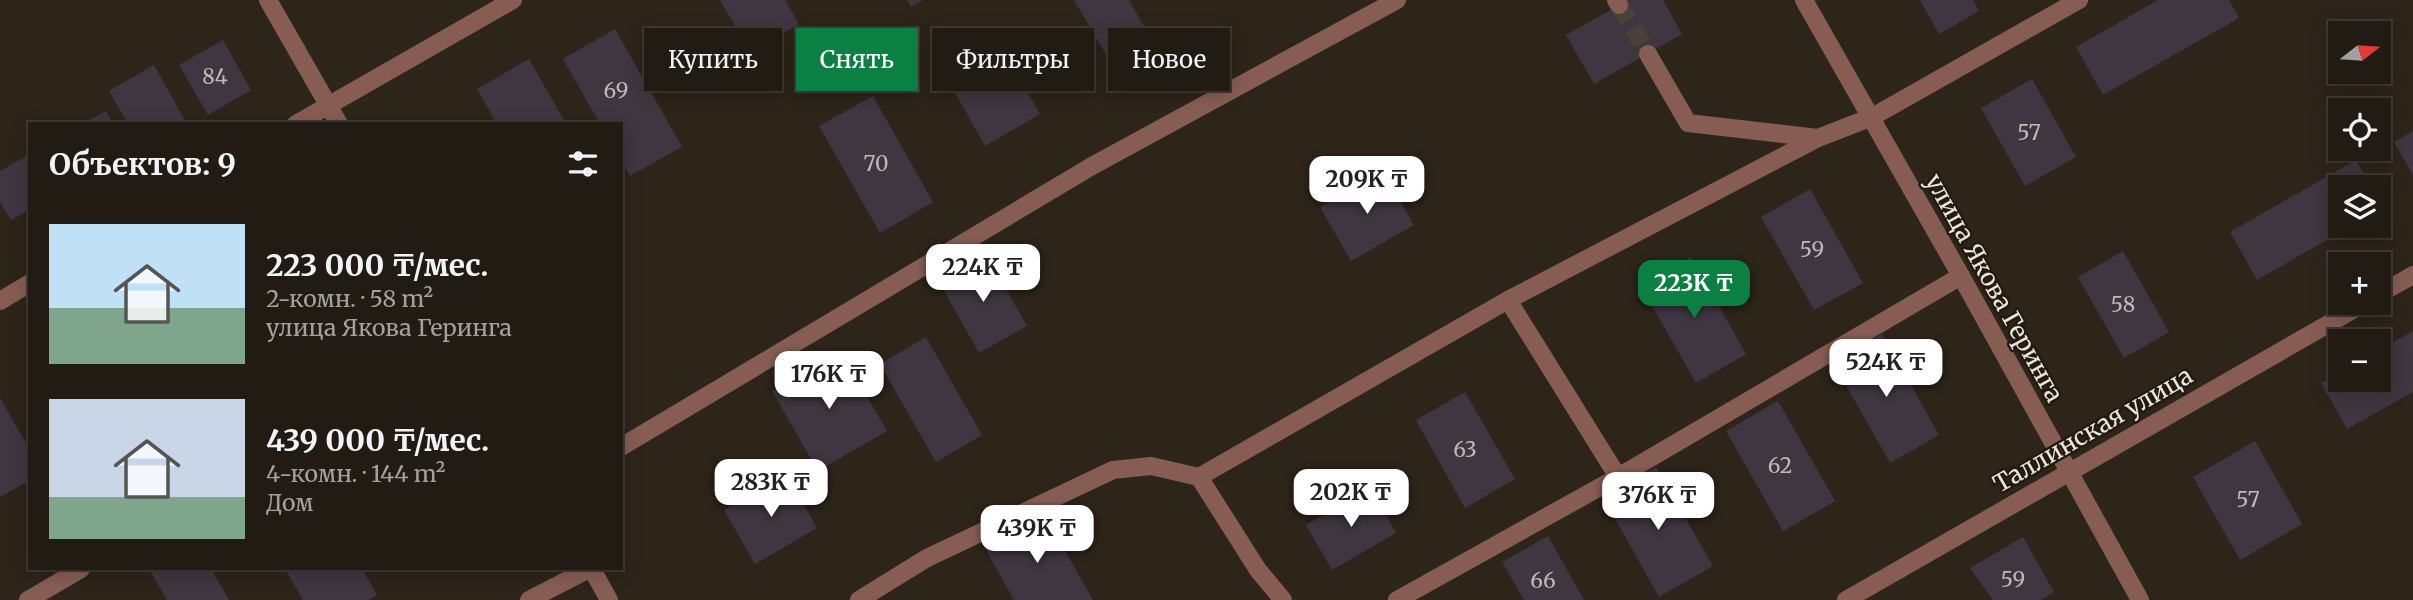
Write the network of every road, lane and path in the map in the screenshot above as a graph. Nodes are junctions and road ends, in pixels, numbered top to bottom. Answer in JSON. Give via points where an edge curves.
{"nodes":[{"id":1,"x":268,"y":0,"type":"edge"},
{"id":2,"x":513,"y":0,"type":"edge"},
{"id":3,"x":1397,"y":0,"type":"edge"},
{"id":4,"x":1804,"y":0,"type":"edge"},
{"id":5,"x":2079,"y":0,"type":"edge"},
{"id":6,"x":1648,"y":54,"type":"tunnel mouth"},
{"id":7,"x":328,"y":105,"type":"junction"},
{"id":8,"x":1872,"y":117,"type":"junction"},
{"id":9,"x":299,"y":122,"type":"edge"},
{"id":10,"x":338,"y":122,"type":"edge"},
{"id":11,"x":1818,"y":138,"type":"junction"},
{"id":12,"x":2413,"y":275,"type":"edge"},
{"id":13,"x":1961,"y":276,"type":"junction"},
{"id":14,"x":28,"y":285,"type":"edge"},
{"id":15,"x":2391,"y":288,"type":"edge"},
{"id":16,"x":1508,"y":299,"type":"junction"},
{"id":17,"x":0,"y":301,"type":"edge"},
{"id":18,"x":2344,"y":315,"type":"edge"},
{"id":19,"x":623,"y":446,"type":"edge"},
{"id":20,"x":2067,"y":472,"type":"junction"},
{"id":21,"x":1199,"y":477,"type":"junction"},
{"id":22,"x":1618,"y":477,"type":"junction"},
{"id":23,"x":78,"y":570,"type":"edge"},
{"id":24,"x":588,"y":570,"type":"edge"},
{"id":25,"x":591,"y":570,"type":"edge"},
{"id":26,"x":28,"y":600,"type":"edge"},
{"id":27,"x":528,"y":600,"type":"edge"},
{"id":28,"x":609,"y":600,"type":"edge"},
{"id":29,"x":859,"y":600,"type":"edge"},
{"id":30,"x":1283,"y":600,"type":"edge"},
{"id":31,"x":1397,"y":600,"type":"edge"},
{"id":32,"x":1846,"y":600,"type":"edge"},
{"id":33,"x":2140,"y":600,"type":"edge"}],
"edges":[{"from":1,"to":7,"type":"street"},
{"from":2,"to":7,"type":"street"},
{"from":3,"to":19,"type":"street","via":[[1091,166]]},
{"from":4,"to":8,"type":"street","name":"улица Якова Геринга"},
{"from":5,"to":8,"type":"street"},
{"from":6,"to":11,"type":"street","via":[[1688,123]]},
{"from":7,"to":9,"type":"street"},
{"from":7,"to":10,"type":"street"},
{"from":8,"to":11,"type":"street"},
{"from":8,"to":13,"type":"street","name":"улица Якова Геринга"},
{"from":11,"to":16,"type":"street"},
{"from":12,"to":15,"type":"street"},
{"from":13,"to":20,"type":"street","name":"улица Якова Геринга"},
{"from":13,"to":22,"type":"street"},
{"from":14,"to":17,"type":"street"},
{"from":16,"to":21,"type":"street"},
{"from":16,"to":22,"type":"street"},
{"from":18,"to":20,"type":"street","name":"Таллинская улица"},
{"from":20,"to":32,"type":"street","name":"Таллинская улица"},
{"from":20,"to":33,"type":"street","name":"улица Якова Геринга"},
{"from":21,"to":29,"type":"street","via":[[1151,466],[1113,470],[927,558]]},
{"from":21,"to":30,"type":"street","via":[[1258,570]]},
{"from":22,"to":31,"type":"street"},
{"from":23,"to":26,"type":"street"},
{"from":24,"to":27,"type":"street"},
{"from":25,"to":28,"type":"street"}]}
